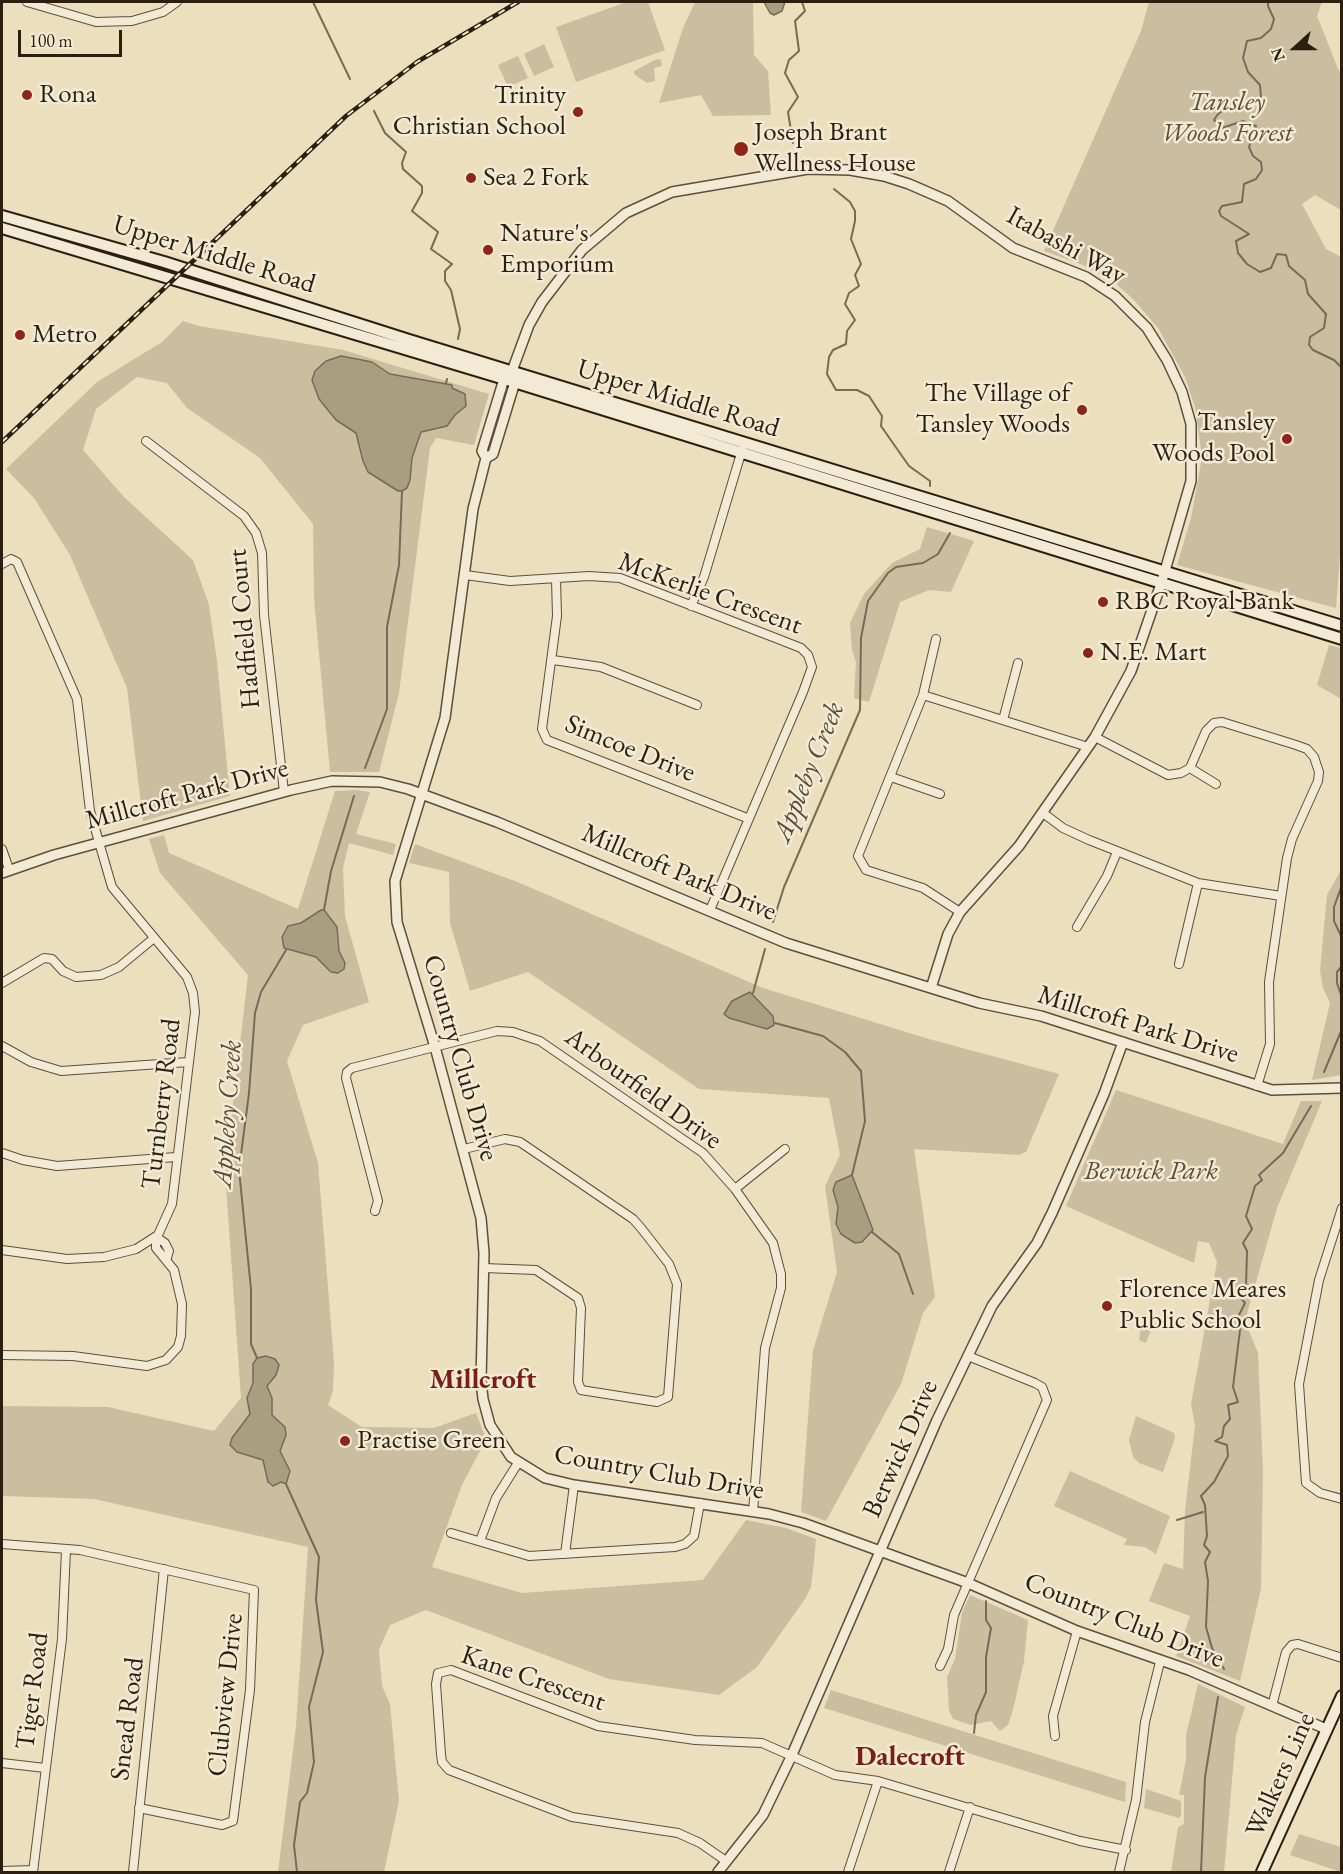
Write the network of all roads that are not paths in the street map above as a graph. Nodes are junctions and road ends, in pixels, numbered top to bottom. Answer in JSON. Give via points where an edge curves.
{"nodes":[{"id":1,"x":27,"y":2,"type":"edge"},
{"id":2,"x":177,"y":2,"type":"edge"},
{"id":3,"x":2,"y":216,"type":"edge"},
{"id":4,"x":2,"y":228,"type":"edge"},
{"id":5,"x":514,"y":377,"type":"junction"},
{"id":6,"x":504,"y":379,"type":"junction"},
{"id":7,"x":489,"y":429,"type":"junction"},
{"id":8,"x":499,"y":432,"type":"junction"},
{"id":9,"x":146,"y":441,"type":"dead end"},
{"id":10,"x":743,"y":448,"type":"junction"},
{"id":11,"x":486,"y":458,"type":"junction"},
{"id":12,"x":2,"y":564,"type":"edge"},
{"id":13,"x":465,"y":575,"type":"junction"},
{"id":14,"x":1164,"y":577,"type":"junction"},
{"id":15,"x":556,"y":579,"type":"junction"},
{"id":16,"x":691,"y":606,"type":"junction"},
{"id":17,"x":1341,"y":626,"type":"edge"},
{"id":18,"x":936,"y":639,"type":"dead end"},
{"id":19,"x":1341,"y":639,"type":"edge"},
{"id":20,"x":553,"y":660,"type":"junction"},
{"id":21,"x":1018,"y":663,"type":"dead end"},
{"id":22,"x":923,"y":695,"type":"junction"},
{"id":23,"x":697,"y":705,"type":"dead end"},
{"id":24,"x":1003,"y":720,"type":"junction"},
{"id":25,"x":1095,"y":737,"type":"junction"},
{"id":26,"x":1088,"y":747,"type":"junction"},
{"id":27,"x":1190,"y":768,"type":"junction"},
{"id":28,"x":891,"y":777,"type":"junction"},
{"id":29,"x":1216,"y":784,"type":"dead end"},
{"id":30,"x":284,"y":792,"type":"junction"},
{"id":31,"x":422,"y":794,"type":"junction"},
{"id":32,"x":940,"y":794,"type":"dead end"},
{"id":33,"x":1043,"y":813,"type":"junction"},
{"id":34,"x":747,"y":818,"type":"junction"},
{"id":35,"x":100,"y":843,"type":"junction"},
{"id":36,"x":2,"y":849,"type":"edge"},
{"id":37,"x":1117,"y":852,"type":"junction"},
{"id":38,"x":5,"y":871,"type":"edge"},
{"id":39,"x":1198,"y":883,"type":"junction"},
{"id":40,"x":1281,"y":896,"type":"junction"},
{"id":41,"x":710,"y":910,"type":"junction"},
{"id":42,"x":960,"y":912,"type":"junction"},
{"id":43,"x":1077,"y":927,"type":"dead end"},
{"id":44,"x":154,"y":938,"type":"junction"},
{"id":45,"x":1179,"y":964,"type":"dead end"},
{"id":46,"x":2,"y":982,"type":"edge"},
{"id":47,"x":932,"y":988,"type":"junction"},
{"id":48,"x":1123,"y":1042,"type":"junction"},
{"id":49,"x":2,"y":1046,"type":"edge"},
{"id":50,"x":435,"y":1047,"type":"junction"},
{"id":51,"x":188,"y":1062,"type":"junction"},
{"id":52,"x":1257,"y":1086,"type":"junction"},
{"id":53,"x":1341,"y":1088,"type":"edge"},
{"id":54,"x":464,"y":1149,"type":"junction"},
{"id":55,"x":785,"y":1149,"type":"dead end"},
{"id":56,"x":2,"y":1153,"type":"edge"},
{"id":57,"x":176,"y":1157,"type":"junction"},
{"id":58,"x":735,"y":1189,"type":"junction"},
{"id":59,"x":1341,"y":1208,"type":"edge"},
{"id":60,"x":375,"y":1211,"type":"dead end"},
{"id":61,"x":156,"y":1238,"type":"junction"},
{"id":62,"x":2,"y":1250,"type":"edge"},
{"id":63,"x":484,"y":1268,"type":"junction"},
{"id":64,"x":2,"y":1356,"type":"edge"},
{"id":65,"x":968,"y":1356,"type":"junction"},
{"id":66,"x":518,"y":1463,"type":"junction"},
{"id":67,"x":574,"y":1485,"type":"junction"},
{"id":68,"x":1341,"y":1499,"type":"edge"},
{"id":69,"x":700,"y":1503,"type":"junction"},
{"id":70,"x":753,"y":1512,"type":"junction"},
{"id":71,"x":451,"y":1533,"type":"dead end"},
{"id":72,"x":480,"y":1541,"type":"junction"},
{"id":73,"x":2,"y":1544,"type":"edge"},
{"id":74,"x":66,"y":1550,"type":"junction"},
{"id":75,"x":881,"y":1552,"type":"junction"},
{"id":76,"x":565,"y":1554,"type":"junction"},
{"id":77,"x":164,"y":1569,"type":"junction"},
{"id":78,"x":968,"y":1583,"type":"junction"},
{"id":79,"x":1077,"y":1631,"type":"junction"},
{"id":80,"x":1341,"y":1658,"type":"edge"},
{"id":81,"x":1160,"y":1662,"type":"junction"},
{"id":82,"x":940,"y":1666,"type":"dead end"},
{"id":83,"x":1341,"y":1696,"type":"edge"},
{"id":84,"x":1272,"y":1706,"type":"junction"},
{"id":85,"x":1326,"y":1729,"type":"junction"},
{"id":86,"x":1054,"y":1736,"type":"dead end"},
{"id":87,"x":791,"y":1757,"type":"junction"},
{"id":88,"x":2,"y":1763,"type":"edge"},
{"id":89,"x":45,"y":1768,"type":"junction"},
{"id":90,"x":878,"y":1781,"type":"junction"},
{"id":91,"x":970,"y":1807,"type":"junction"},
{"id":92,"x":139,"y":1808,"type":"junction"},
{"id":93,"x":1126,"y":1850,"type":"junction"},
{"id":94,"x":726,"y":1861,"type":"junction"},
{"id":95,"x":2,"y":1871,"type":"edge"},
{"id":96,"x":33,"y":1871,"type":"edge"},
{"id":97,"x":133,"y":1872,"type":"edge"},
{"id":98,"x":718,"y":1872,"type":"edge"},
{"id":99,"x":848,"y":1872,"type":"edge"},
{"id":100,"x":949,"y":1872,"type":"edge"},
{"id":101,"x":1119,"y":1872,"type":"edge"},
{"id":102,"x":1262,"y":1872,"type":"edge"}],
"edges":[{"from":1,"to":2,"type":"street","via":[[96,22],[132,21],[163,12]]},
{"from":3,"to":5,"type":"main road","name":"Upper Middle Road","via":[[164,262]]},
{"from":4,"to":6,"type":"main road","name":"Upper Middle Road"},
{"from":5,"to":6,"type":"main road","name":"Upper Middle Road"},
{"from":5,"to":8,"type":"street","name":"Country Club Drive"},
{"from":5,"to":10,"type":"main road","name":"Upper Middle Road"},
{"from":5,"to":14,"type":"street","name":"Itabashi Way","via":[[529,325],[555,283],[593,239],[639,205],[689,188],[808,169],[850,170],[900,180],[948,201],[1013,248],[1102,286],[1147,328],[1182,392],[1192,443],[1189,492]]},
{"from":6,"to":7,"type":"street","name":"Country Club Drive"},
{"from":7,"to":8,"type":"street"},
{"from":7,"to":11,"type":"street","name":"Country Club Drive","via":[[482,451]]},
{"from":8,"to":11,"type":"street","name":"Country Club Drive","via":[[493,454]]},
{"from":9,"to":30,"type":"street","name":"Hadfield Court","via":[[244,516],[256,533],[262,553],[264,615]]},
{"from":10,"to":14,"type":"main road","name":"Upper Middle Road"},
{"from":10,"to":16,"type":"street"},
{"from":11,"to":13,"type":"street","name":"Country Club Drive","via":[[473,509]]},
{"from":12,"to":35,"type":"street","name":"Turnberry Road","via":[[11,559],[17,562],[77,699],[90,811]]},
{"from":13,"to":15,"type":"street","name":"McKerlie Crescent","via":[[510,581]]},
{"from":13,"to":31,"type":"street","name":"Country Club Drive","via":[[447,708]]},
{"from":14,"to":17,"type":"main road","name":"Upper Middle Road"},
{"from":14,"to":19,"type":"main road","name":"Upper Middle Road"},
{"from":14,"to":25,"type":"street","name":"Itabashi Way","via":[[1131,672]]},
{"from":15,"to":16,"type":"street","name":"McKerlie Crescent","via":[[614,577]]},
{"from":15,"to":20,"type":"street","name":"Simcoe Drive"},
{"from":16,"to":34,"type":"street","name":"McKerlie Crescent","via":[[801,648],[811,663],[803,692]]},
{"from":18,"to":22,"type":"street"},
{"from":20,"to":23,"type":"street","via":[[601,667]]},
{"from":20,"to":34,"type":"street","name":"Simcoe Drive","via":[[543,723],[547,740]]},
{"from":21,"to":24,"type":"street"},
{"from":22,"to":24,"type":"street"},
{"from":22,"to":28,"type":"street"},
{"from":24,"to":26,"type":"street"},
{"from":25,"to":26,"type":"street","name":"Itabashi Way"},
{"from":25,"to":27,"type":"street","via":[[1160,772],[1175,775]]},
{"from":26,"to":33,"type":"street","name":"Itabashi Way"},
{"from":27,"to":29,"type":"street"},
{"from":27,"to":40,"type":"street","via":[[1206,731],[1214,723],[1222,722],[1307,749],[1314,757],[1318,781],[1292,839]]},
{"from":28,"to":32,"type":"street"},
{"from":28,"to":42,"type":"street","via":[[858,851],[859,862],[866,870],[924,888]]},
{"from":30,"to":31,"type":"street","name":"Millcroft Park Drive","via":[[332,781],[368,781]]},
{"from":30,"to":35,"type":"street","name":"Millcroft Park Drive"},
{"from":31,"to":41,"type":"street","name":"Millcroft Park Drive"},
{"from":31,"to":50,"type":"street","name":"Country Club Drive","via":[[399,862],[395,906]]},
{"from":33,"to":37,"type":"street","via":[[1063,828]]},
{"from":33,"to":42,"type":"street","name":"Itabashi Way","via":[[1009,859]]},
{"from":34,"to":41,"type":"street","name":"McKerlie Crescent"},
{"from":35,"to":38,"type":"street","name":"Millcroft Park Drive"},
{"from":35,"to":44,"type":"street","name":"Turnberry Road","via":[[112,887]]},
{"from":36,"to":38,"type":"street"},
{"from":37,"to":39,"type":"street"},
{"from":37,"to":43,"type":"street"},
{"from":39,"to":40,"type":"street"},
{"from":39,"to":45,"type":"street"},
{"from":40,"to":52,"type":"street","via":[[1269,982],[1270,1044]]},
{"from":41,"to":47,"type":"street","name":"Millcroft Park Drive","via":[[786,943]]},
{"from":42,"to":47,"type":"street","name":"Itabashi Way","via":[[948,934]]},
{"from":44,"to":46,"type":"street","via":[[119,967],[101,975],[76,977],[52,959],[44,958]]},
{"from":44,"to":51,"type":"street","name":"Turnberry Road","via":[[187,977],[193,993],[195,1012]]},
{"from":47,"to":48,"type":"street","name":"Millcroft Park Drive"},
{"from":48,"to":52,"type":"street","name":"Millcroft Park Drive"},
{"from":48,"to":65,"type":"street","name":"Berwick Drive","via":[[1052,1213],[1037,1243],[992,1306]]},
{"from":49,"to":51,"type":"street","via":[[31,1062],[61,1071]]},
{"from":50,"to":54,"type":"street","name":"Country Club Drive"},
{"from":50,"to":58,"type":"street","name":"Arbourfield Drive","via":[[497,1031],[530,1036],[703,1154]]},
{"from":50,"to":60,"type":"street","name":"Arbourfield Drive","via":[[347,1072],[378,1200]]},
{"from":51,"to":57,"type":"street","name":"Turnberry Road"},
{"from":52,"to":53,"type":"street","name":"Millcroft Park Drive","via":[[1288,1092]]},
{"from":54,"to":63,"type":"street","name":"Country Club Drive","via":[[481,1218]]},
{"from":54,"to":63,"type":"street","via":[[505,1139],[520,1142],[640,1228],[669,1264],[677,1284],[668,1397],[657,1402],[581,1390],[578,1298],[530,1268]]},
{"from":55,"to":58,"type":"street"},
{"from":56,"to":57,"type":"street","via":[[36,1163],[68,1166]]},
{"from":57,"to":61,"type":"street","name":"Turnberry Road","via":[[170,1210]]},
{"from":58,"to":70,"type":"street","name":"Arbourfield Drive","via":[[773,1243],[781,1274],[765,1348]]},
{"from":59,"to":68,"type":"street","via":[[1319,1280],[1299,1384],[1306,1483]]},
{"from":61,"to":62,"type":"street","via":[[136,1249],[104,1257],[67,1259]]},
{"from":61,"to":64,"type":"street","via":[[156,1248],[167,1258],[179,1287],[183,1321],[177,1347],[166,1360],[147,1366],[74,1356]]},
{"from":63,"to":66,"type":"street","name":"Country Club Drive","via":[[483,1399],[494,1434]]},
{"from":65,"to":75,"type":"street","name":"Berwick Drive"},
{"from":65,"to":78,"type":"street","via":[[1035,1383],[1047,1400]]},
{"from":66,"to":67,"type":"street","name":"Country Club Drive","via":[[545,1478]]},
{"from":66,"to":72,"type":"street","via":[[496,1498]]},
{"from":67,"to":69,"type":"street","name":"Country Club Drive"},
{"from":67,"to":76,"type":"street"},
{"from":69,"to":70,"type":"street","name":"Country Club Drive"},
{"from":69,"to":76,"type":"street","via":[[694,1536],[680,1546]]},
{"from":70,"to":75,"type":"street","name":"Country Club Drive","via":[[795,1521]]},
{"from":71,"to":72,"type":"street"},
{"from":72,"to":76,"type":"street","via":[[529,1556]]},
{"from":73,"to":74,"type":"street","name":"Clubview Drive"},
{"from":74,"to":77,"type":"street","name":"Clubview Drive"},
{"from":74,"to":89,"type":"street","name":"Tiger Road","via":[[62,1640]]},
{"from":75,"to":78,"type":"street","name":"Country Club Drive"},
{"from":75,"to":87,"type":"street","name":"Berwick Drive"},
{"from":77,"to":92,"type":"street","name":"Snead Road"},
{"from":77,"to":92,"type":"street","name":"Clubview Drive","via":[[254,1590],[250,1690],[233,1821],[222,1825]]},
{"from":78,"to":79,"type":"street","name":"Country Club Drive"},
{"from":78,"to":82,"type":"street","via":[[954,1615],[948,1650]]},
{"from":79,"to":81,"type":"street","name":"Country Club Drive"},
{"from":79,"to":86,"type":"street","via":[[1053,1716]]},
{"from":80,"to":84,"type":"street","via":[[1292,1645],[1286,1653]]},
{"from":81,"to":84,"type":"street","name":"Country Club Drive","via":[[1189,1670]]},
{"from":81,"to":93,"type":"street","via":[[1145,1722]]},
{"from":83,"to":85,"type":"main road","name":"Walkers Line"},
{"from":84,"to":85,"type":"street","name":"Country Club Drive"},
{"from":85,"to":102,"type":"main road","name":"Walkers Line"},
{"from":87,"to":90,"type":"street","via":[[835,1774]]},
{"from":87,"to":94,"type":"street","name":"Berwick Drive","via":[[763,1815]]},
{"from":87,"to":94,"type":"street","name":"Kane Crescent","via":[[762,1743],[695,1740],[598,1726],[451,1670],[438,1673],[441,1754],[449,1770],[572,1817],[678,1833]]},
{"from":88,"to":89,"type":"street"},
{"from":89,"to":96,"type":"street","name":"Tiger Road"},
{"from":90,"to":91,"type":"street"},
{"from":90,"to":99,"type":"street"},
{"from":91,"to":93,"type":"street","via":[[1080,1841]]},
{"from":91,"to":100,"type":"street"},
{"from":92,"to":97,"type":"street","name":"Snead Road"},
{"from":93,"to":101,"type":"street"},
{"from":94,"to":98,"type":"street","name":"Berwick Drive"},
{"from":95,"to":96,"type":"street"}]}
